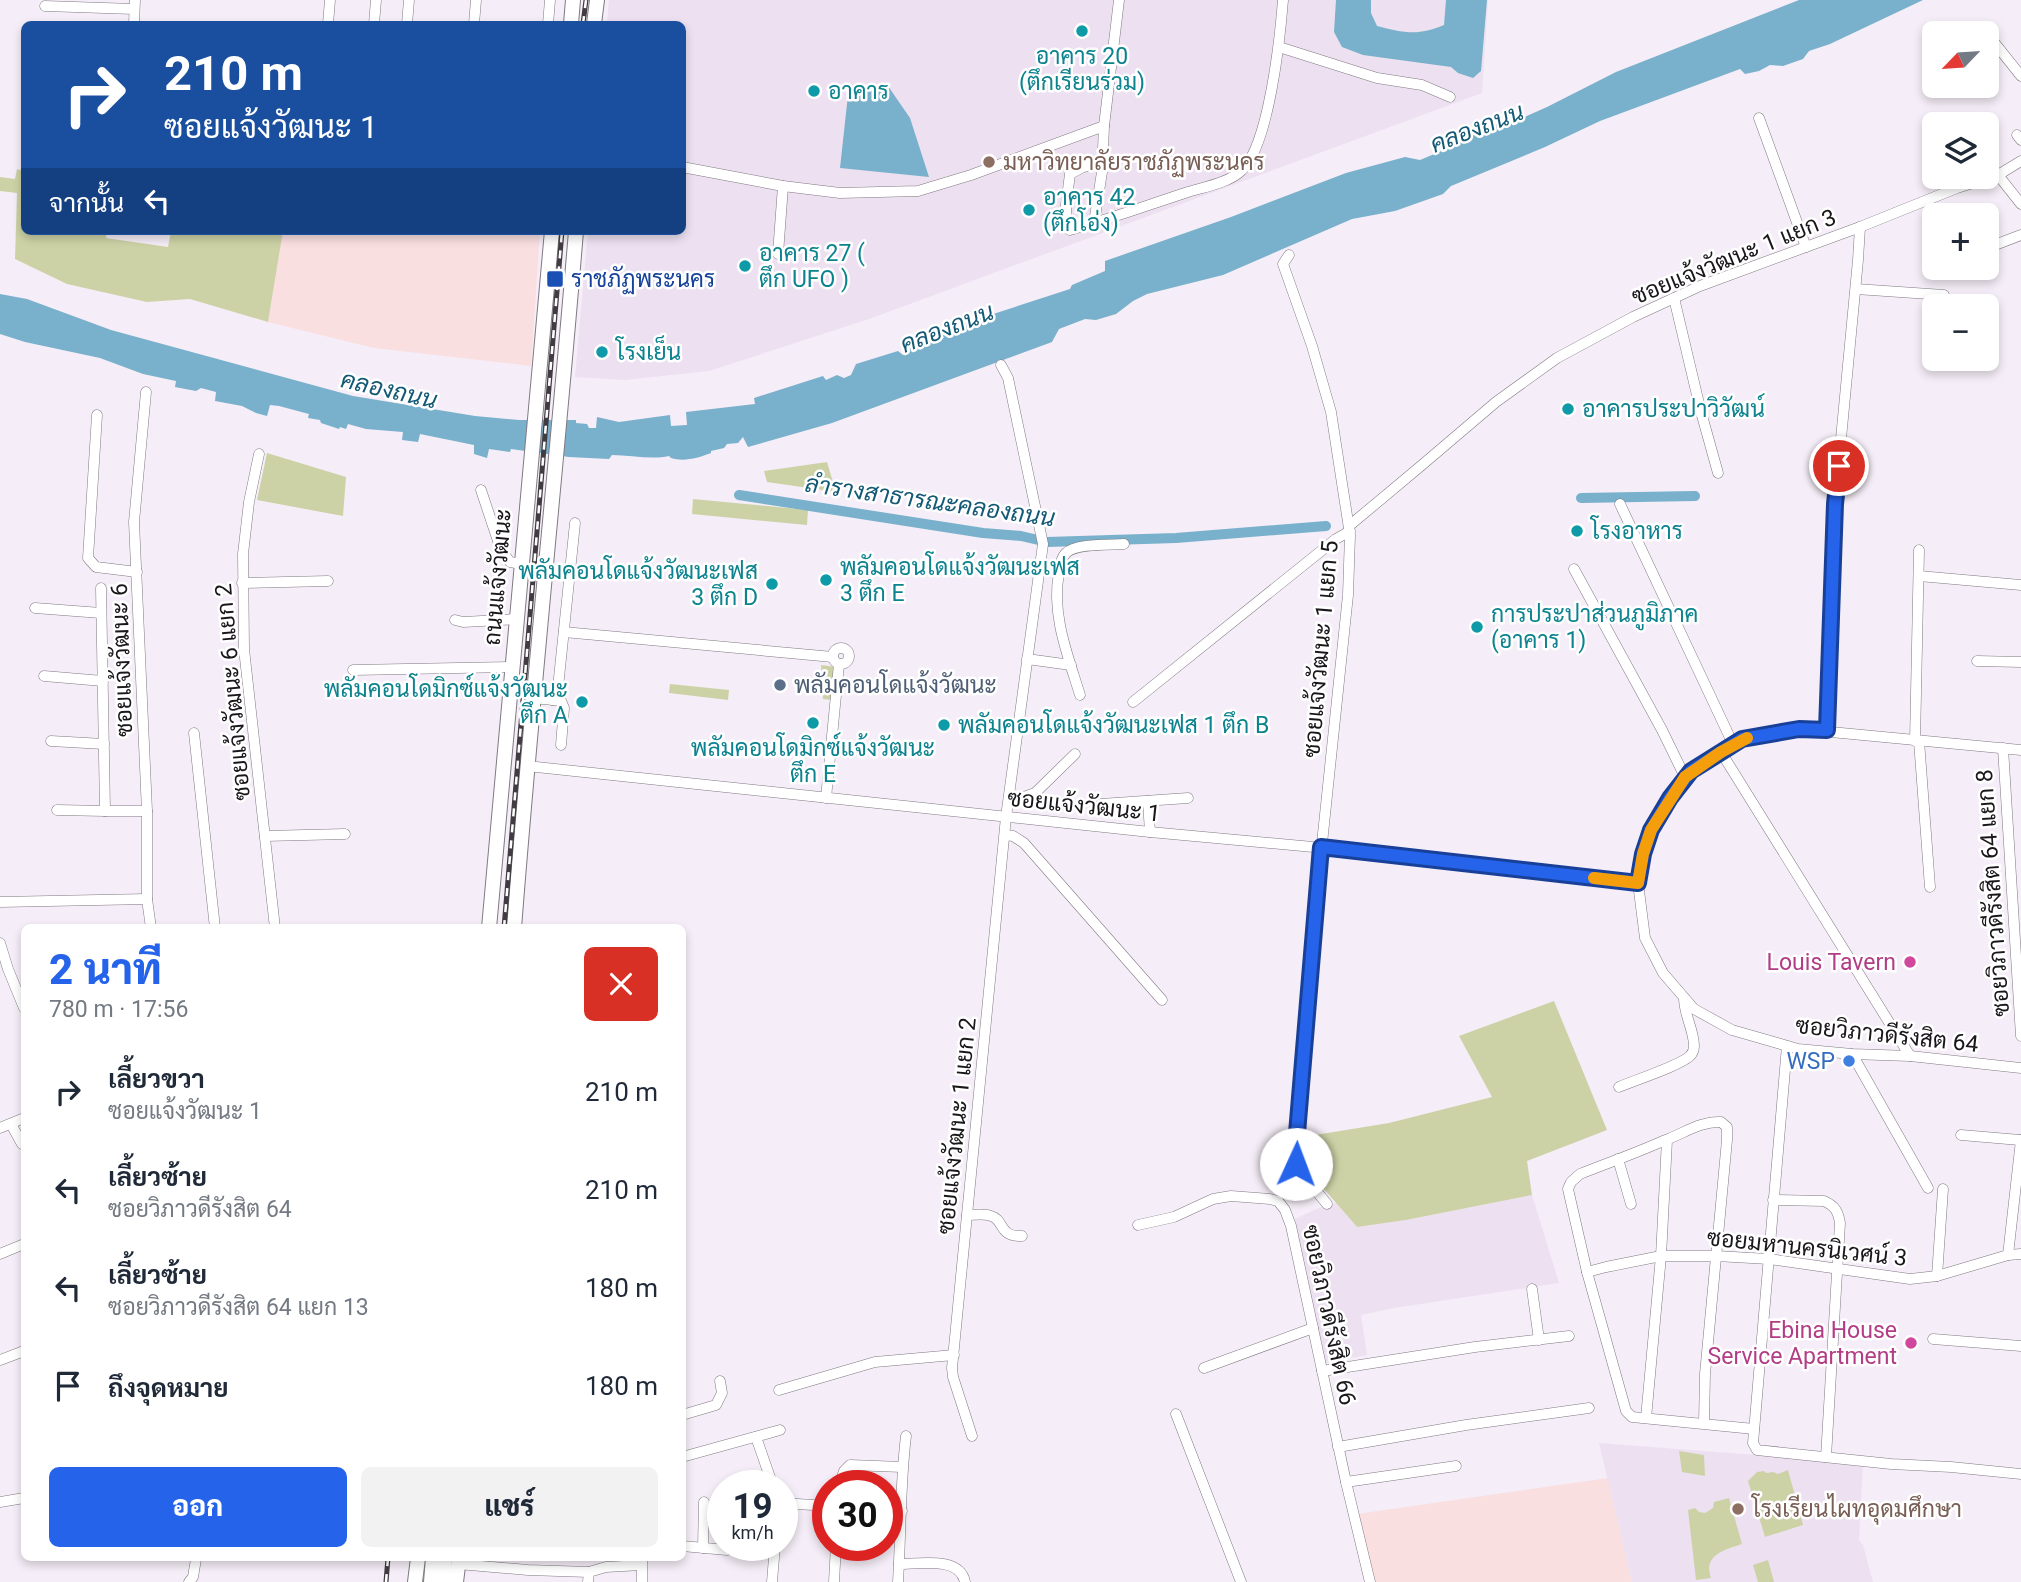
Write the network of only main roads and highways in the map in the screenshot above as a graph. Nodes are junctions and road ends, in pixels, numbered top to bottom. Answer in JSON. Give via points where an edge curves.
{"nodes":[{"id":1,"x":573,"y":0,"type":"edge"},
{"id":2,"x":597,"y":0,"type":"edge"},
{"id":3,"x":571,"y":21,"type":"edge"},
{"id":4,"x":594,"y":21,"type":"edge"},
{"id":5,"x":552,"y":235,"type":"edge"},
{"id":6,"x":576,"y":235,"type":"edge"},
{"id":7,"x":489,"y":924,"type":"edge"},
{"id":8,"x":514,"y":924,"type":"edge"},
{"id":9,"x":418,"y":1561,"type":"edge"},
{"id":10,"x":433,"y":1561,"type":"edge"},
{"id":11,"x":454,"y":1561,"type":"edge"},
{"id":12,"x":454,"y":1561,"type":"edge"},
{"id":13,"x":415,"y":1582,"type":"edge"},
{"id":14,"x":431,"y":1582,"type":"edge"},
{"id":15,"x":443,"y":1582,"type":"edge"},
{"id":16,"x":456,"y":1582,"type":"edge"}],
"edges":[{"from":1,"to":3,"type":"main road"},
{"from":2,"to":4,"type":"main road"},
{"from":5,"to":7,"type":"main road","name":"ถนนแจ้งวัฒนะ"},
{"from":6,"to":8,"type":"main road","name":"ถนนแจ้งวัฒนะ"},
{"from":9,"to":13,"type":"main road"},
{"from":10,"to":14,"type":"main road"},
{"from":11,"to":15,"type":"main road"},
{"from":12,"to":16,"type":"main road"}]}
